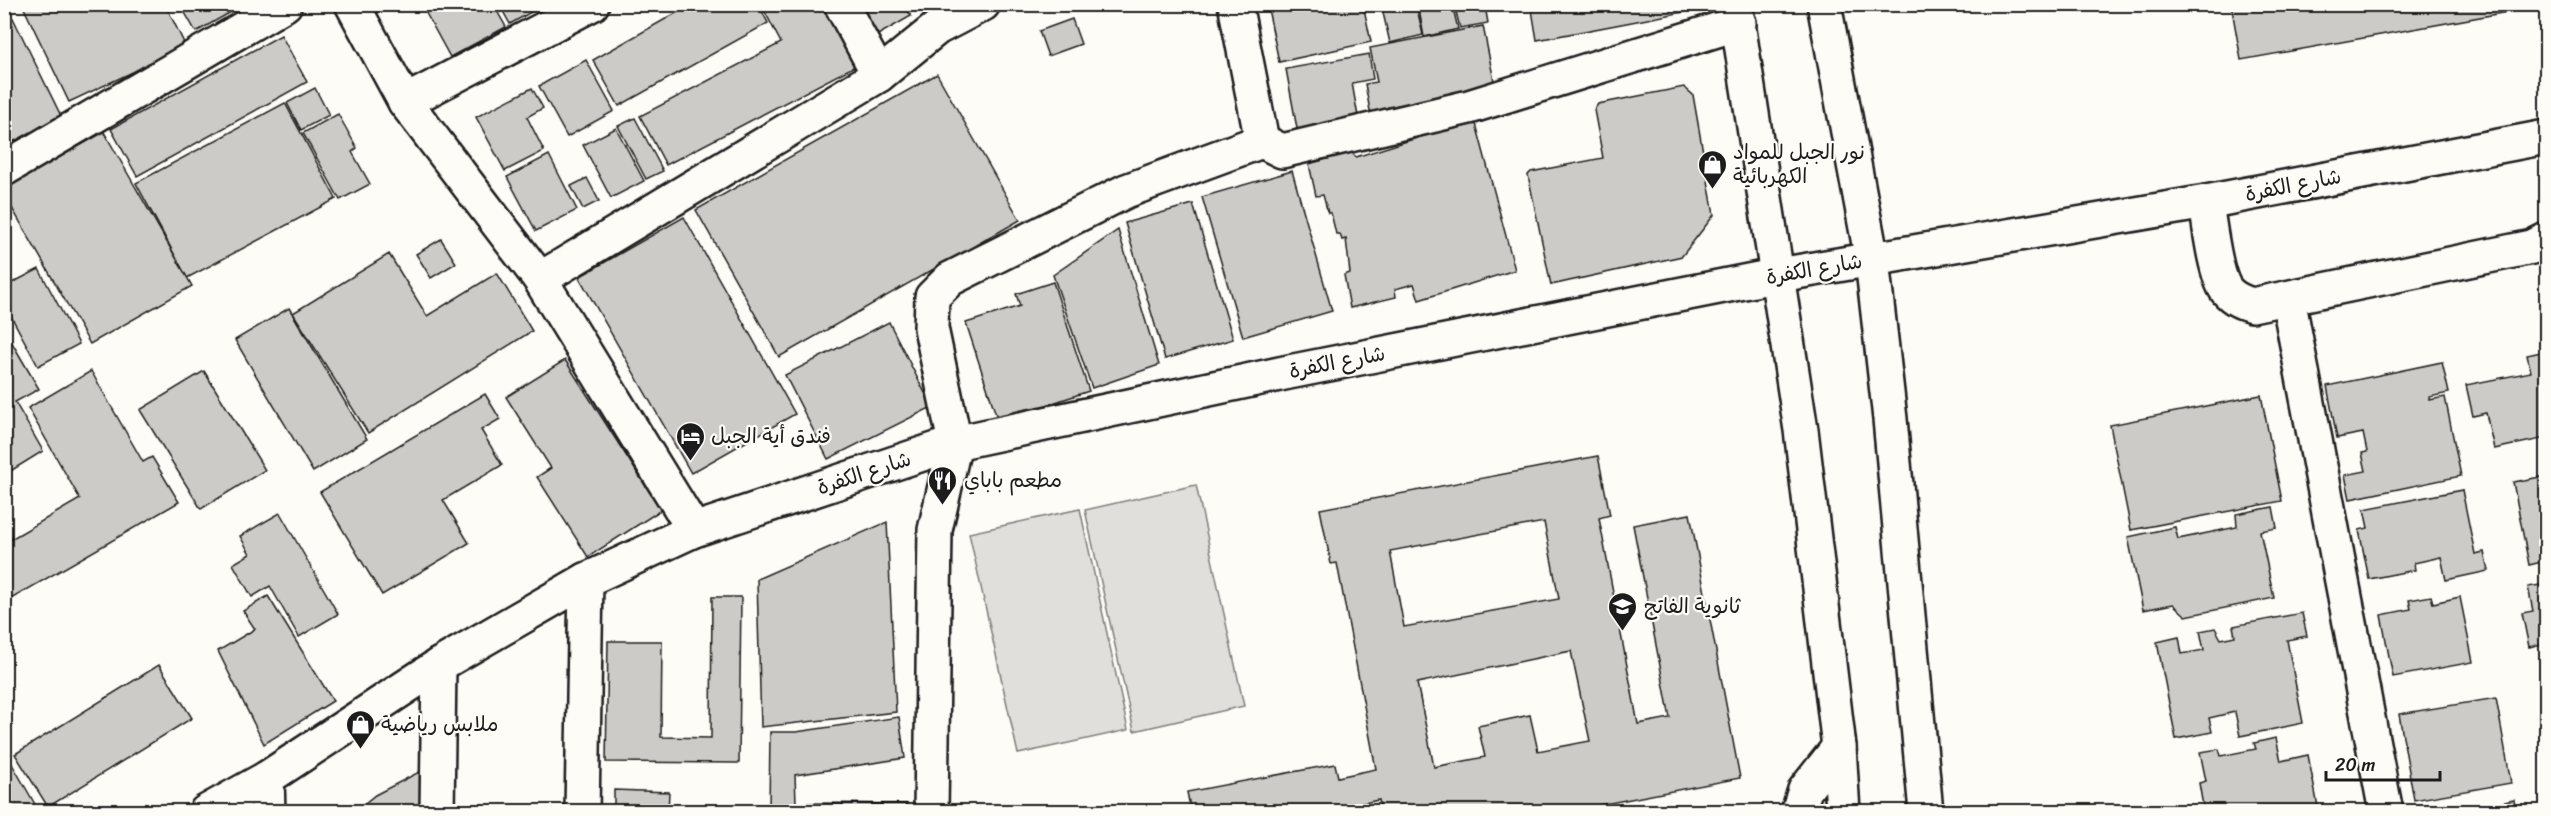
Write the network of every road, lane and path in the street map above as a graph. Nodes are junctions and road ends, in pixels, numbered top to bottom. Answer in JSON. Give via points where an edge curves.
{"nodes":[{"id":1,"x":285,"y":4,"type":"edge"},
{"id":2,"x":352,"y":4,"type":"edge"},
{"id":3,"x":592,"y":4,"type":"edge"},
{"id":4,"x":841,"y":4,"type":"edge"},
{"id":5,"x":983,"y":4,"type":"edge"},
{"id":6,"x":1235,"y":4,"type":"edge"},
{"id":7,"x":1824,"y":4,"type":"edge"},
{"id":8,"x":1737,"y":14,"type":"edge"},
{"id":9,"x":879,"y":75,"type":"junction"},
{"id":10,"x":405,"y":102,"type":"junction"},
{"id":11,"x":2547,"y":138,"type":"edge"},
{"id":12,"x":1262,"y":141,"type":"junction"},
{"id":13,"x":4,"y":169,"type":"edge"},
{"id":14,"x":2206,"y":202,"type":"junction"},
{"id":15,"x":2547,"y":240,"type":"edge"},
{"id":16,"x":1872,"y":260,"type":"junction"},
{"id":17,"x":1779,"y":274,"type":"junction"},
{"id":18,"x":540,"y":279,"type":"junction"},
{"id":19,"x":2288,"y":298,"type":"junction"},
{"id":20,"x":954,"y":443,"type":"junction"},
{"id":21,"x":694,"y":530,"type":"junction"},
{"id":22,"x":586,"y":580,"type":"junction"},
{"id":23,"x":439,"y":665,"type":"junction"},
{"id":24,"x":1839,"y":747,"type":"junction"},
{"id":25,"x":267,"y":778,"type":"junction"},
{"id":26,"x":206,"y":812,"type":"edge"},
{"id":27,"x":268,"y":812,"type":"edge"},
{"id":28,"x":437,"y":812,"type":"edge"},
{"id":29,"x":582,"y":812,"type":"edge"},
{"id":30,"x":931,"y":812,"type":"edge"},
{"id":31,"x":1798,"y":812,"type":"edge"},
{"id":32,"x":1843,"y":812,"type":"edge"},
{"id":33,"x":1926,"y":812,"type":"edge"},
{"id":34,"x":2386,"y":812,"type":"edge"}],
"edges":[{"from":1,"to":13,"type":"street"},
{"from":2,"to":10,"type":"street"},
{"from":3,"to":10,"type":"street"},
{"from":4,"to":9,"type":"street"},
{"from":5,"to":9,"type":"street","via":[[937,28]]},
{"from":6,"to":12,"type":"street"},
{"from":7,"to":16,"type":"street"},
{"from":8,"to":12,"type":"street","via":[[1468,107],[1282,151]]},
{"from":8,"to":17,"type":"street"},
{"from":9,"to":18,"type":"street"},
{"from":10,"to":18,"type":"street"},
{"from":11,"to":14,"type":"street","name":"شارع الكفرة"},
{"from":12,"to":20,"type":"street","via":[[1126,191],[950,279],[932,297],[931,328]]},
{"from":14,"to":16,"type":"street","name":"شارع الكفرة"},
{"from":14,"to":19,"type":"street","via":[[2225,289],[2237,300],[2252,305]]},
{"from":15,"to":19,"type":"street","via":[[2532,247]]},
{"from":16,"to":17,"type":"street","name":"شارع الكفرة"},
{"from":16,"to":33,"type":"street"},
{"from":17,"to":20,"type":"street","name":"شارع الكفرة"},
{"from":17,"to":24,"type":"street"},
{"from":18,"to":21,"type":"street"},
{"from":19,"to":34,"type":"street"},
{"from":20,"to":21,"type":"street","name":"شارع الكفرة"},
{"from":20,"to":30,"type":"street","via":[[935,530]]},
{"from":21,"to":22,"type":"street","name":"شارع الكفرة"},
{"from":22,"to":23,"type":"street","name":"شارع الكفرة"},
{"from":22,"to":29,"type":"street"},
{"from":23,"to":25,"type":"street","name":"شارع الكفرة"},
{"from":23,"to":28,"type":"street"},
{"from":24,"to":31,"type":"street","via":[[1805,790]]},
{"from":24,"to":32,"type":"street"},
{"from":25,"to":26,"type":"street","name":"شارع الكفرة"},
{"from":25,"to":27,"type":"street"}]}
